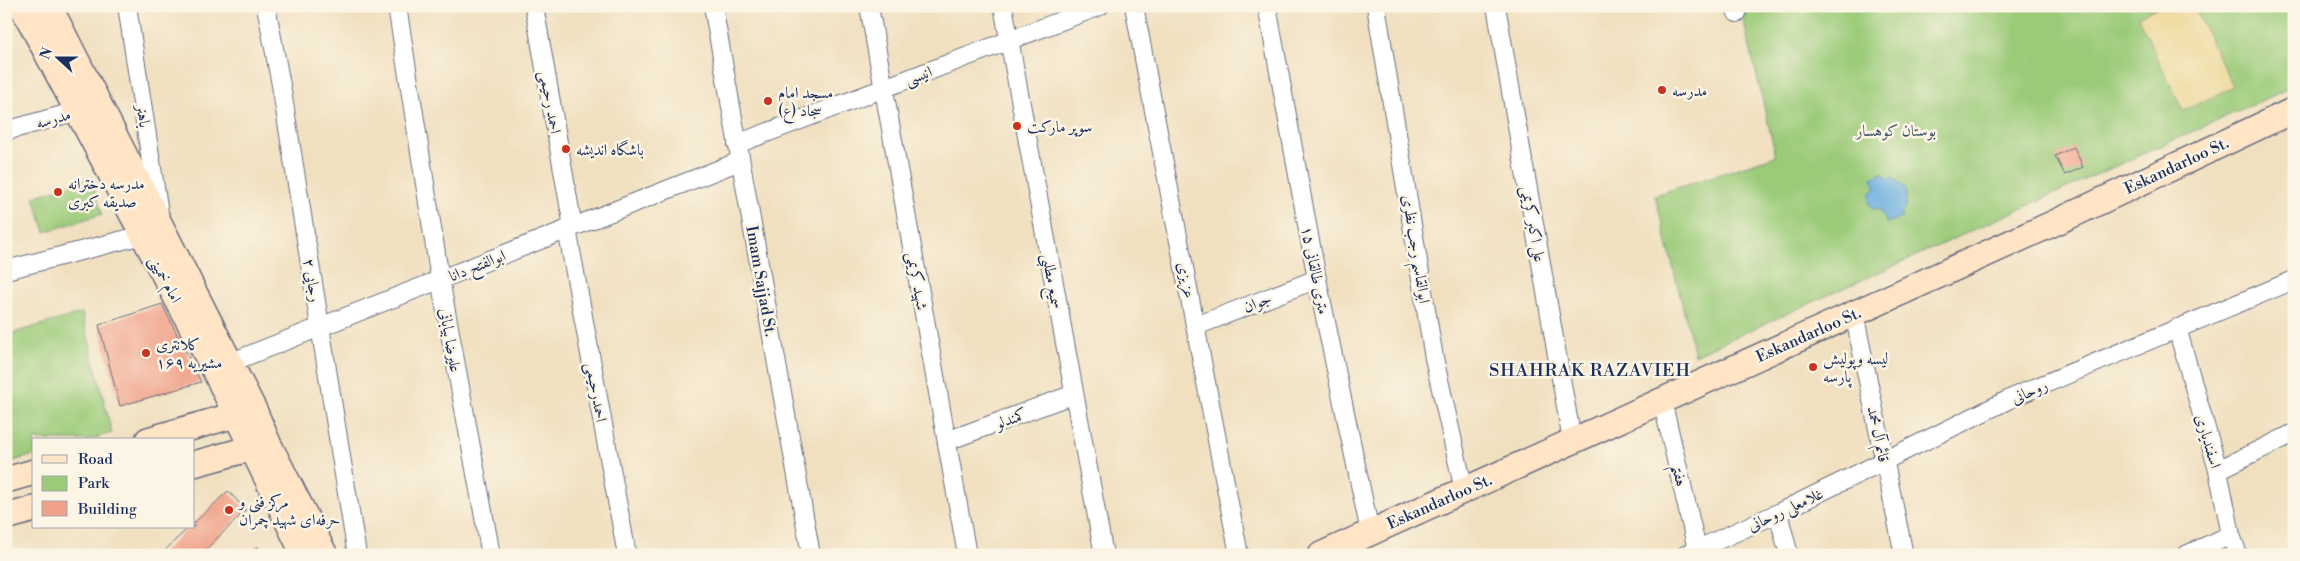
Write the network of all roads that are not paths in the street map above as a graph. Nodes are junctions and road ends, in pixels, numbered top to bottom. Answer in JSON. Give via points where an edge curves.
{"nodes":[{"id":1,"x":22,"y":6,"type":"edge"},
{"id":2,"x":49,"y":6,"type":"edge"},
{"id":3,"x":127,"y":6,"type":"edge"},
{"id":4,"x":266,"y":6,"type":"edge"},
{"id":5,"x":397,"y":6,"type":"edge"},
{"id":6,"x":534,"y":6,"type":"edge"},
{"id":7,"x":713,"y":6,"type":"edge"},
{"id":8,"x":869,"y":6,"type":"edge"},
{"id":9,"x":1003,"y":6,"type":"edge"},
{"id":10,"x":1100,"y":6,"type":"edge"},
{"id":11,"x":1134,"y":6,"type":"edge"},
{"id":12,"x":1268,"y":6,"type":"edge"},
{"id":13,"x":1376,"y":6,"type":"edge"},
{"id":14,"x":1496,"y":6,"type":"edge"},
{"id":15,"x":1009,"y":40,"type":"junction"},
{"id":16,"x":884,"y":88,"type":"junction"},
{"id":17,"x":88,"y":108,"type":"junction"},
{"id":18,"x":2294,"y":110,"type":"edge"},
{"id":19,"x":6,"y":131,"type":"edge"},
{"id":20,"x":739,"y":152,"type":"junction"},
{"id":21,"x":570,"y":228,"type":"junction"},
{"id":22,"x":152,"y":230,"type":"junction"},
{"id":23,"x":6,"y":270,"type":"edge"},
{"id":24,"x":1317,"y":279,"type":"junction"},
{"id":25,"x":440,"y":280,"type":"junction"},
{"id":26,"x":2294,"y":280,"type":"edge"},
{"id":27,"x":1854,"y":313,"type":"junction"},
{"id":28,"x":321,"y":326,"type":"junction"},
{"id":29,"x":1196,"y":326,"type":"junction"},
{"id":30,"x":2177,"y":328,"type":"junction"},
{"id":31,"x":222,"y":365,"type":"junction"},
{"id":32,"x":1074,"y":394,"type":"junction"},
{"id":33,"x":1662,"y":400,"type":"junction"},
{"id":34,"x":245,"y":412,"type":"junction"},
{"id":35,"x":2294,"y":433,"type":"edge"},
{"id":36,"x":155,"y":438,"type":"edge"},
{"id":37,"x":1572,"y":441,"type":"junction"},
{"id":38,"x":947,"y":442,"type":"junction"},
{"id":39,"x":260,"y":446,"type":"junction"},
{"id":40,"x":1884,"y":460,"type":"junction"},
{"id":41,"x":195,"y":464,"type":"edge"},
{"id":42,"x":2218,"y":470,"type":"junction"},
{"id":43,"x":32,"y":473,"type":"edge"},
{"id":44,"x":6,"y":480,"type":"edge"},
{"id":45,"x":1464,"y":490,"type":"junction"},
{"id":46,"x":32,"y":510,"type":"edge"},
{"id":47,"x":1778,"y":513,"type":"junction"},
{"id":48,"x":6,"y":517,"type":"edge"},
{"id":49,"x":1370,"y":532,"type":"junction"},
{"id":50,"x":2231,"y":534,"type":"junction"},
{"id":51,"x":1692,"y":553,"type":"edge"},
{"id":52,"x":304,"y":555,"type":"edge"},
{"id":53,"x":325,"y":555,"type":"edge"},
{"id":54,"x":357,"y":555,"type":"edge"},
{"id":55,"x":491,"y":555,"type":"edge"},
{"id":56,"x":626,"y":555,"type":"edge"},
{"id":57,"x":811,"y":555,"type":"edge"},
{"id":58,"x":967,"y":555,"type":"edge"},
{"id":59,"x":1104,"y":555,"type":"edge"},
{"id":60,"x":1238,"y":555,"type":"edge"},
{"id":61,"x":1321,"y":555,"type":"edge"},
{"id":62,"x":1789,"y":555,"type":"edge"},
{"id":63,"x":1904,"y":555,"type":"edge"},
{"id":64,"x":2186,"y":555,"type":"edge"},
{"id":65,"x":2238,"y":555,"type":"edge"}],
"edges":[{"from":1,"to":17,"type":"main road","name":"امام خمینی"},
{"from":2,"to":17,"type":"main road","name":"امام خمینی"},
{"from":3,"to":22,"type":"street","name":"باهنر"},
{"from":4,"to":28,"type":"street","name":"رجایی ۲"},
{"from":5,"to":25,"type":"street","name":"علیرضا بیابانی"},
{"from":6,"to":21,"type":"street","name":"احمد رحیمی"},
{"from":7,"to":20,"type":"street","name":"Imam Sajjad St."},
{"from":8,"to":16,"type":"street","name":"شهید کریمی"},
{"from":9,"to":15,"type":"street","name":"سمیع مطلبی"},
{"from":10,"to":15,"type":"street","name":"انیسی"},
{"from":11,"to":29,"type":"street","name":"عزیزی"},
{"from":12,"to":24,"type":"street","name":"۱۵ متری طالقانی"},
{"from":13,"to":45,"type":"street","name":"ابوالقاسم رجب نظری","via":[[1434,358]]},
{"from":14,"to":37,"type":"street","name":"علی اکبر کریمی"},
{"from":15,"to":16,"type":"street","name":"انیسی"},
{"from":15,"to":32,"type":"street","name":"سمیع مطلبی"},
{"from":16,"to":20,"type":"street","name":"انیسی"},
{"from":16,"to":38,"type":"street","name":"شهید کریمی"},
{"from":17,"to":19,"type":"street","name":"مدرسه"},
{"from":17,"to":22,"type":"main road","name":"امام خمینی"},
{"from":18,"to":27,"type":"main road","name":"Eskandarloo St."},
{"from":20,"to":21,"type":"street","name":"ابوالفتح دانا"},
{"from":20,"to":57,"type":"street","name":"Imam Sajjad St."},
{"from":21,"to":25,"type":"street","name":"ابوالفتح دانا"},
{"from":21,"to":56,"type":"street","name":"احمدرحیمی"},
{"from":22,"to":23,"type":"street"},
{"from":22,"to":31,"type":"main road","name":"امام خمینی"},
{"from":24,"to":29,"type":"street","name":"جوان"},
{"from":24,"to":49,"type":"street","name":"۱۵ متری طالقانی"},
{"from":25,"to":28,"type":"street","name":"ابوالفتح دانا"},
{"from":25,"to":55,"type":"street","name":"علیرضا بیابانی"},
{"from":26,"to":30,"type":"street","name":"روحانی"},
{"from":27,"to":33,"type":"main road","name":"Eskandarloo St."},
{"from":27,"to":40,"type":"street","name":"قائم آل محمد"},
{"from":28,"to":31,"type":"street","name":"ابوالفتح دانا"},
{"from":28,"to":54,"type":"street","name":"رجایی ۲"},
{"from":29,"to":60,"type":"street","name":"عزیزی"},
{"from":30,"to":40,"type":"street","name":"روحانی","via":[[2018,395]]},
{"from":30,"to":42,"type":"street","name":"اسفندیاری"},
{"from":31,"to":34,"type":"main road","name":"امام خمینی"},
{"from":32,"to":38,"type":"street","name":"کمندلو"},
{"from":32,"to":59,"type":"street","name":"سمیع مطلبی"},
{"from":33,"to":37,"type":"main road","name":"Eskandarloo St."},
{"from":33,"to":51,"type":"street","name":"هفتم"},
{"from":34,"to":36,"type":"main road"},
{"from":34,"to":39,"type":"main road","name":"امام خمینی"},
{"from":35,"to":42,"type":"street"},
{"from":37,"to":45,"type":"main road","name":"Eskandarloo St."},
{"from":38,"to":58,"type":"street","name":"شهید کریمی"},
{"from":39,"to":41,"type":"main road"},
{"from":39,"to":52,"type":"main road","name":"امام خمینی"},
{"from":39,"to":53,"type":"main road","name":"امام خمینی"},
{"from":40,"to":47,"type":"street","name":"غلامعلی روحانی"},
{"from":40,"to":63,"type":"street","name":"قائم آل محمد"},
{"from":42,"to":50,"type":"street","name":"اسفندیاری"},
{"from":43,"to":44,"type":"main road"},
{"from":45,"to":49,"type":"main road","name":"Eskandarloo St."},
{"from":46,"to":48,"type":"main road"},
{"from":47,"to":51,"type":"street","name":"غلامعلی روحانی"},
{"from":47,"to":62,"type":"street"},
{"from":49,"to":61,"type":"main road","name":"Eskandarloo St."},
{"from":50,"to":64,"type":"street"},
{"from":50,"to":65,"type":"street","name":"اسفندیاری"}]}
